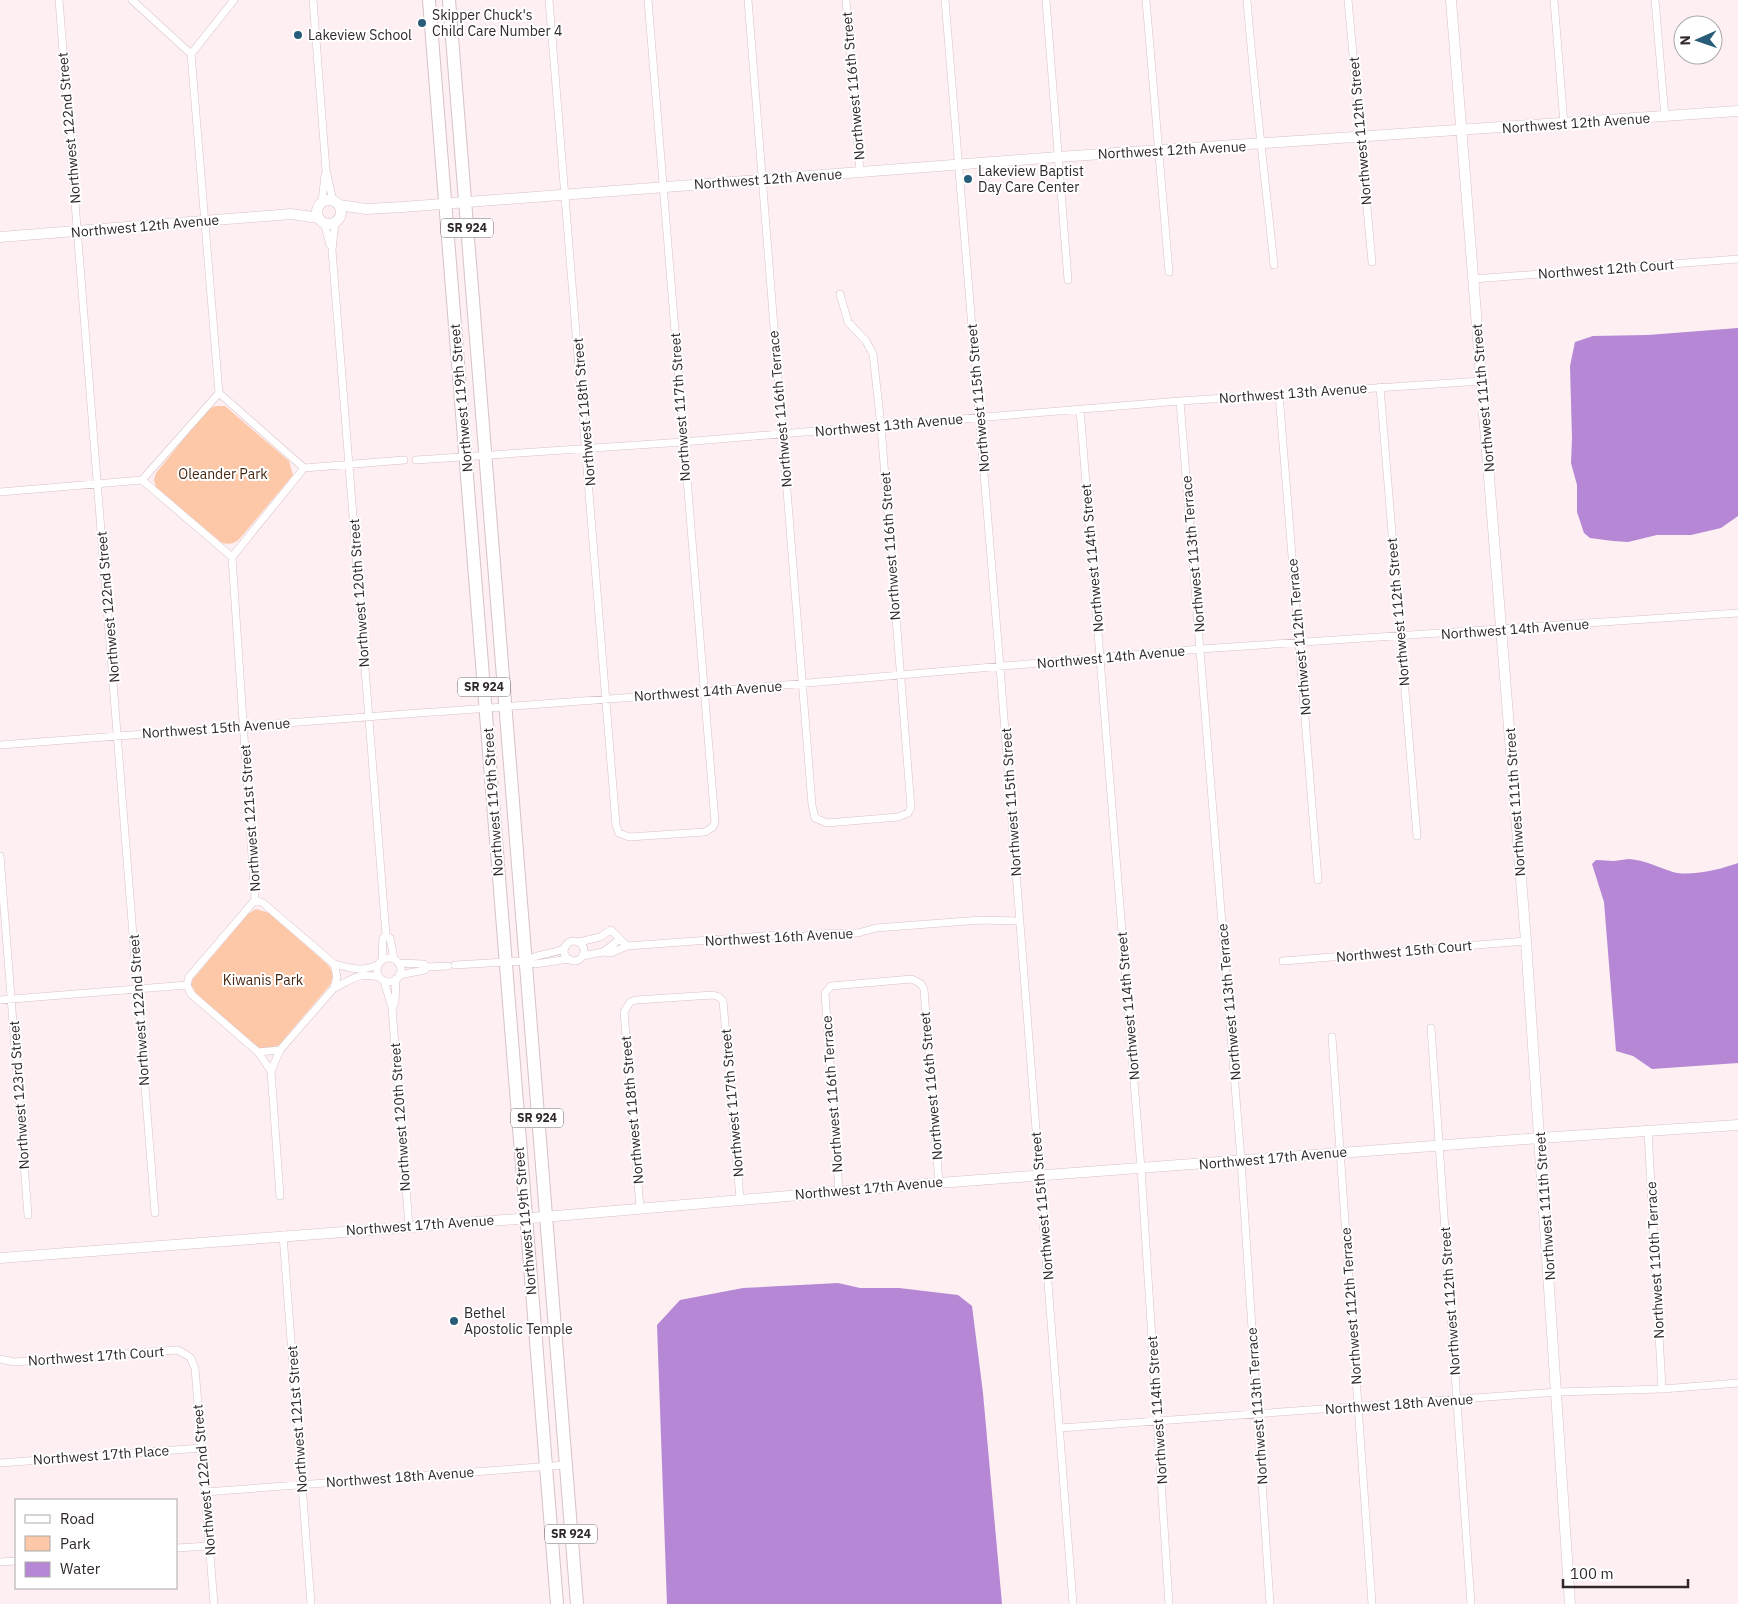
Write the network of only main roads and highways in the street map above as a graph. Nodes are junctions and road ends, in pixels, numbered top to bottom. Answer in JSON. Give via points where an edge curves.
{"nodes":[{"id":1,"x":429,"y":0,"type":"edge"},
{"id":2,"x":449,"y":0,"type":"edge"},
{"id":3,"x":557,"y":1604,"type":"edge"},
{"id":4,"x":577,"y":1604,"type":"edge"}],
"edges":[{"from":1,"to":3,"type":"highway","name":"Northwest 119th Street","number":"SR 924"},
{"from":2,"to":4,"type":"highway","name":"Northwest 119th Street","number":"SR 924"}]}
